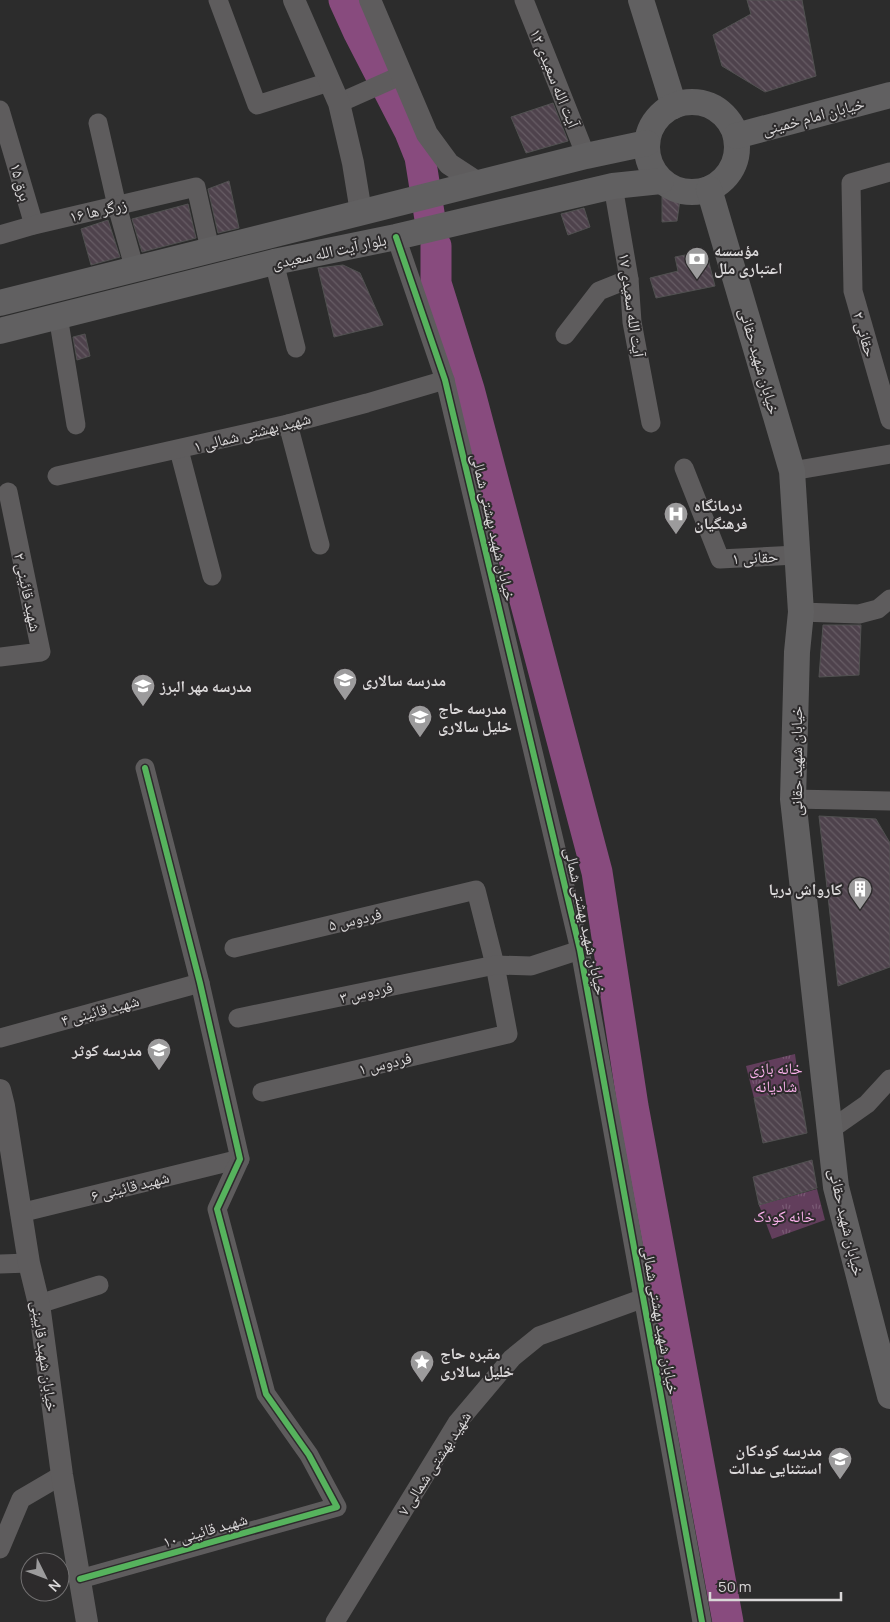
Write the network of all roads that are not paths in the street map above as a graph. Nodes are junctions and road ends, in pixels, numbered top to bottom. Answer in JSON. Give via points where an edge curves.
{"nodes":[{"id":1,"x":218,"y":0,"type":"edge"},
{"id":2,"x":294,"y":0,"type":"edge"},
{"id":3,"x":370,"y":0,"type":"edge"},
{"id":4,"x":524,"y":0,"type":"edge"},
{"id":5,"x":641,"y":0,"type":"edge"},
{"id":6,"x":402,"y":75,"type":"junction"},
{"id":7,"x":329,"y":82,"type":"junction"},
{"id":8,"x":890,"y":95,"type":"edge"},
{"id":9,"x":339,"y":103,"type":"junction"},
{"id":10,"x":674,"y":106,"type":"junction"},
{"id":11,"x":0,"y":110,"type":"edge"},
{"id":12,"x":98,"y":123,"type":"dead end"},
{"id":13,"x":736,"y":136,"type":"junction"},
{"id":14,"x":647,"y":143,"type":"junction"},
{"id":15,"x":586,"y":156,"type":"junction"},
{"id":16,"x":890,"y":172,"type":"edge"},
{"id":17,"x":661,"y":181,"type":"junction"},
{"id":18,"x":478,"y":183,"type":"junction"},
{"id":19,"x":613,"y":186,"type":"junction"},
{"id":20,"x":709,"y":189,"type":"junction"},
{"id":21,"x":116,"y":206,"type":"junction"},
{"id":22,"x":361,"y":212,"type":"junction"},
{"id":23,"x":34,"y":226,"type":"junction"},
{"id":24,"x":0,"y":235,"type":"edge"},
{"id":25,"x":396,"y":237,"type":"junction"},
{"id":26,"x":210,"y":249,"type":"junction"},
{"id":27,"x":274,"y":262,"type":"junction"},
{"id":28,"x":134,"y":270,"type":"junction"},
{"id":29,"x":630,"y":280,"type":"junction"},
{"id":30,"x":0,"y":303,"type":"edge"},
{"id":31,"x":58,"y":316,"type":"junction"},
{"id":32,"x":0,"y":331,"type":"edge"},
{"id":33,"x":565,"y":335,"type":"dead end"},
{"id":34,"x":296,"y":348,"type":"dead end"},
{"id":35,"x":445,"y":380,"type":"junction"},
{"id":36,"x":890,"y":420,"type":"edge"},
{"id":37,"x":651,"y":423,"type":"dead end"},
{"id":38,"x":288,"y":424,"type":"junction"},
{"id":39,"x":76,"y":425,"type":"dead end"},
{"id":40,"x":179,"y":450,"type":"junction"},
{"id":41,"x":890,"y":454,"type":"edge"},
{"id":42,"x":684,"y":468,"type":"dead end"},
{"id":43,"x":792,"y":471,"type":"junction"},
{"id":44,"x":57,"y":476,"type":"dead end"},
{"id":45,"x":8,"y":492,"type":"dead end"},
{"id":46,"x":320,"y":545,"type":"dead end"},
{"id":47,"x":797,"y":555,"type":"junction"},
{"id":48,"x":212,"y":576,"type":"dead end"},
{"id":49,"x":890,"y":599,"type":"edge"},
{"id":50,"x":800,"y":612,"type":"junction"},
{"id":51,"x":0,"y":657,"type":"edge"},
{"id":52,"x":145,"y":768,"type":"dead end"},
{"id":53,"x":793,"y":799,"type":"junction"},
{"id":54,"x":890,"y":801,"type":"edge"},
{"id":55,"x":234,"y":948,"type":"dead end"},
{"id":56,"x":580,"y":950,"type":"junction"},
{"id":57,"x":495,"y":965,"type":"junction"},
{"id":58,"x":200,"y":983,"type":"junction"},
{"id":59,"x":238,"y":1018,"type":"dead end"},
{"id":60,"x":0,"y":1038,"type":"edge"},
{"id":61,"x":890,"y":1079,"type":"edge"},
{"id":62,"x":262,"y":1092,"type":"dead end"},
{"id":63,"x":1,"y":1101,"type":"edge"},
{"id":64,"x":830,"y":1130,"type":"junction"},
{"id":65,"x":240,"y":1159,"type":"junction"},
{"id":66,"x":20,"y":1213,"type":"junction"},
{"id":67,"x":29,"y":1263,"type":"junction"},
{"id":68,"x":0,"y":1264,"type":"edge"},
{"id":69,"x":99,"y":1285,"type":"dead end"},
{"id":70,"x":644,"y":1298,"type":"junction"},
{"id":71,"x":39,"y":1304,"type":"junction"},
{"id":72,"x":890,"y":1396,"type":"edge"},
{"id":73,"x":62,"y":1475,"type":"junction"},
{"id":74,"x":0,"y":1549,"type":"edge"},
{"id":75,"x":80,"y":1579,"type":"junction"},
{"id":76,"x":86,"y":1622,"type":"edge"},
{"id":77,"x":335,"y":1622,"type":"edge"},
{"id":78,"x":702,"y":1622,"type":"edge"}],
"edges":[{"from":1,"to":7,"type":"street","via":[[257,105]]},
{"from":2,"to":7,"type":"street"},
{"from":3,"to":6,"type":"street"},
{"from":4,"to":15,"type":"street","name":"آیت الله سعیدی ۱۲"},
{"from":5,"to":10,"type":"main road"},
{"from":6,"to":9,"type":"street"},
{"from":6,"to":18,"type":"street","via":[[427,134],[449,164]]},
{"from":7,"to":9,"type":"street"},
{"from":8,"to":13,"type":"main road","name":"خیابان امام خمینی"},
{"from":9,"to":22,"type":"street","via":[[354,163]]},
{"from":10,"to":13,"type":"main road","via":[[698,103],[711,106],[722,113]]},
{"from":10,"to":14,"type":"main road","via":[[655,121]]},
{"from":11,"to":23,"type":"street","name":"برق ۱۵"},
{"from":12,"to":21,"type":"street"},
{"from":13,"to":20,"type":"main road","via":[[735,160],[729,172]]},
{"from":14,"to":15,"type":"main road","name":"بلوار آیت الله سعیدی"},
{"from":14,"to":17,"type":"main road","via":[[647,157]]},
{"from":15,"to":18,"type":"main road","name":"بلوار آیت الله سعیدی"},
{"from":16,"to":36,"type":"street","name":"حقانی ۲","via":[[851,183],[853,291]]},
{"from":17,"to":19,"type":"main road","name":"بلوار آیت الله سعیدی"},
{"from":17,"to":20,"type":"main road","via":[[684,192]]},
{"from":18,"to":22,"type":"main road","name":"بلوار آیت الله سعیدی"},
{"from":19,"to":25,"type":"main road","name":"بلوار آیت الله سعیدی"},
{"from":19,"to":29,"type":"street","name":"آیت الله سعیدی ۱۷"},
{"from":20,"to":43,"type":"main road","name":"خیابان شهید حقانی"},
{"from":21,"to":23,"type":"street","name":"زرگر ها ۱۶"},
{"from":21,"to":26,"type":"street","name":"زرگر ها ۱۶","via":[[196,187]]},
{"from":21,"to":28,"type":"street"},
{"from":22,"to":26,"type":"main road","name":"بلوار آیت الله سعیدی"},
{"from":23,"to":24,"type":"street","name":"زرگر ها ۱۶"},
{"from":25,"to":27,"type":"main road","name":"بلوار آیت الله سعیدی"},
{"from":25,"to":35,"type":"street","name":"خیابان شهید بهشتی شمالی"},
{"from":26,"to":28,"type":"main road","name":"بلوار آیت الله سعیدی"},
{"from":27,"to":31,"type":"main road","name":"بلوار آیت الله سعیدی"},
{"from":27,"to":34,"type":"street"},
{"from":28,"to":30,"type":"main road","name":"بلوار آیت الله سعیدی"},
{"from":29,"to":33,"type":"street","via":[[599,291]]},
{"from":29,"to":37,"type":"street","name":"آیت الله سعیدی ۱۷","via":[[632,322]]},
{"from":31,"to":32,"type":"main road","name":"بلوار آیت الله سعیدی"},
{"from":31,"to":39,"type":"street"},
{"from":35,"to":38,"type":"street","name":"شهید بهشتی شمالی ۱"},
{"from":35,"to":56,"type":"street","name":"خیابان شهید بهشتی شمالی"},
{"from":38,"to":40,"type":"street","name":"شهید بهشتی شمالی ۱"},
{"from":38,"to":46,"type":"street"},
{"from":40,"to":44,"type":"street","name":"شهید بهشتی شمالی ۱"},
{"from":40,"to":48,"type":"street"},
{"from":41,"to":43,"type":"street"},
{"from":42,"to":47,"type":"street","name":"حقانی ۱","via":[[720,559]]},
{"from":43,"to":47,"type":"main road","name":"خیابان شهید حقانی"},
{"from":45,"to":51,"type":"street","name":"شهید قائینی ۲","via":[[41,652]]},
{"from":47,"to":50,"type":"main road","name":"خیابان شهید حقانی"},
{"from":49,"to":50,"type":"street","via":[[878,609],[859,614]]},
{"from":50,"to":53,"type":"main road","name":"خیابان شهید حقانی"},
{"from":52,"to":58,"type":"street"},
{"from":53,"to":54,"type":"street"},
{"from":53,"to":64,"type":"main road","name":"خیابان شهید حقانی"},
{"from":55,"to":57,"type":"street","name":"فردوس ۵","via":[[476,890]]},
{"from":56,"to":57,"type":"street","name":"فردوس ۳","via":[[531,966]]},
{"from":56,"to":70,"type":"street","name":"خیابان شهید بهشتی شمالی"},
{"from":57,"to":59,"type":"street","name":"فردوس ۳"},
{"from":57,"to":62,"type":"street","name":"فردوس ۱","via":[[508,1034]]},
{"from":58,"to":60,"type":"street","name":"شهید قائینی ۴"},
{"from":58,"to":65,"type":"street"},
{"from":61,"to":64,"type":"street","via":[[867,1104]]},
{"from":63,"to":66,"type":"street","name":"خیابان شهید قایینی"},
{"from":64,"to":72,"type":"main road","name":"خیابان شهید حقانی","via":[[836,1186]]},
{"from":65,"to":66,"type":"street","name":"شهید قائینی ۶"},
{"from":65,"to":75,"type":"street","name":"شهید قائینی ۱۰","via":[[217,1209],[266,1394],[309,1455],[337,1507]]},
{"from":66,"to":67,"type":"street","name":"خیابان شهید قایینی"},
{"from":67,"to":68,"type":"street"},
{"from":67,"to":71,"type":"street","name":"خیابان شهید قایینی"},
{"from":69,"to":71,"type":"street"},
{"from":70,"to":77,"type":"street","name":"شهید بهشتی شمالی ۷","via":[[539,1336],[512,1358],[457,1423]]},
{"from":70,"to":78,"type":"street","name":"خیابان شهید بهشتی شمالی"},
{"from":71,"to":73,"type":"street","name":"خیابان شهید قایینی"},
{"from":73,"to":74,"type":"street","via":[[21,1499]]},
{"from":73,"to":75,"type":"street","name":"خیابان شهید قایینی"},
{"from":75,"to":76,"type":"street","name":"خیابان شهید قایینی"}]}
